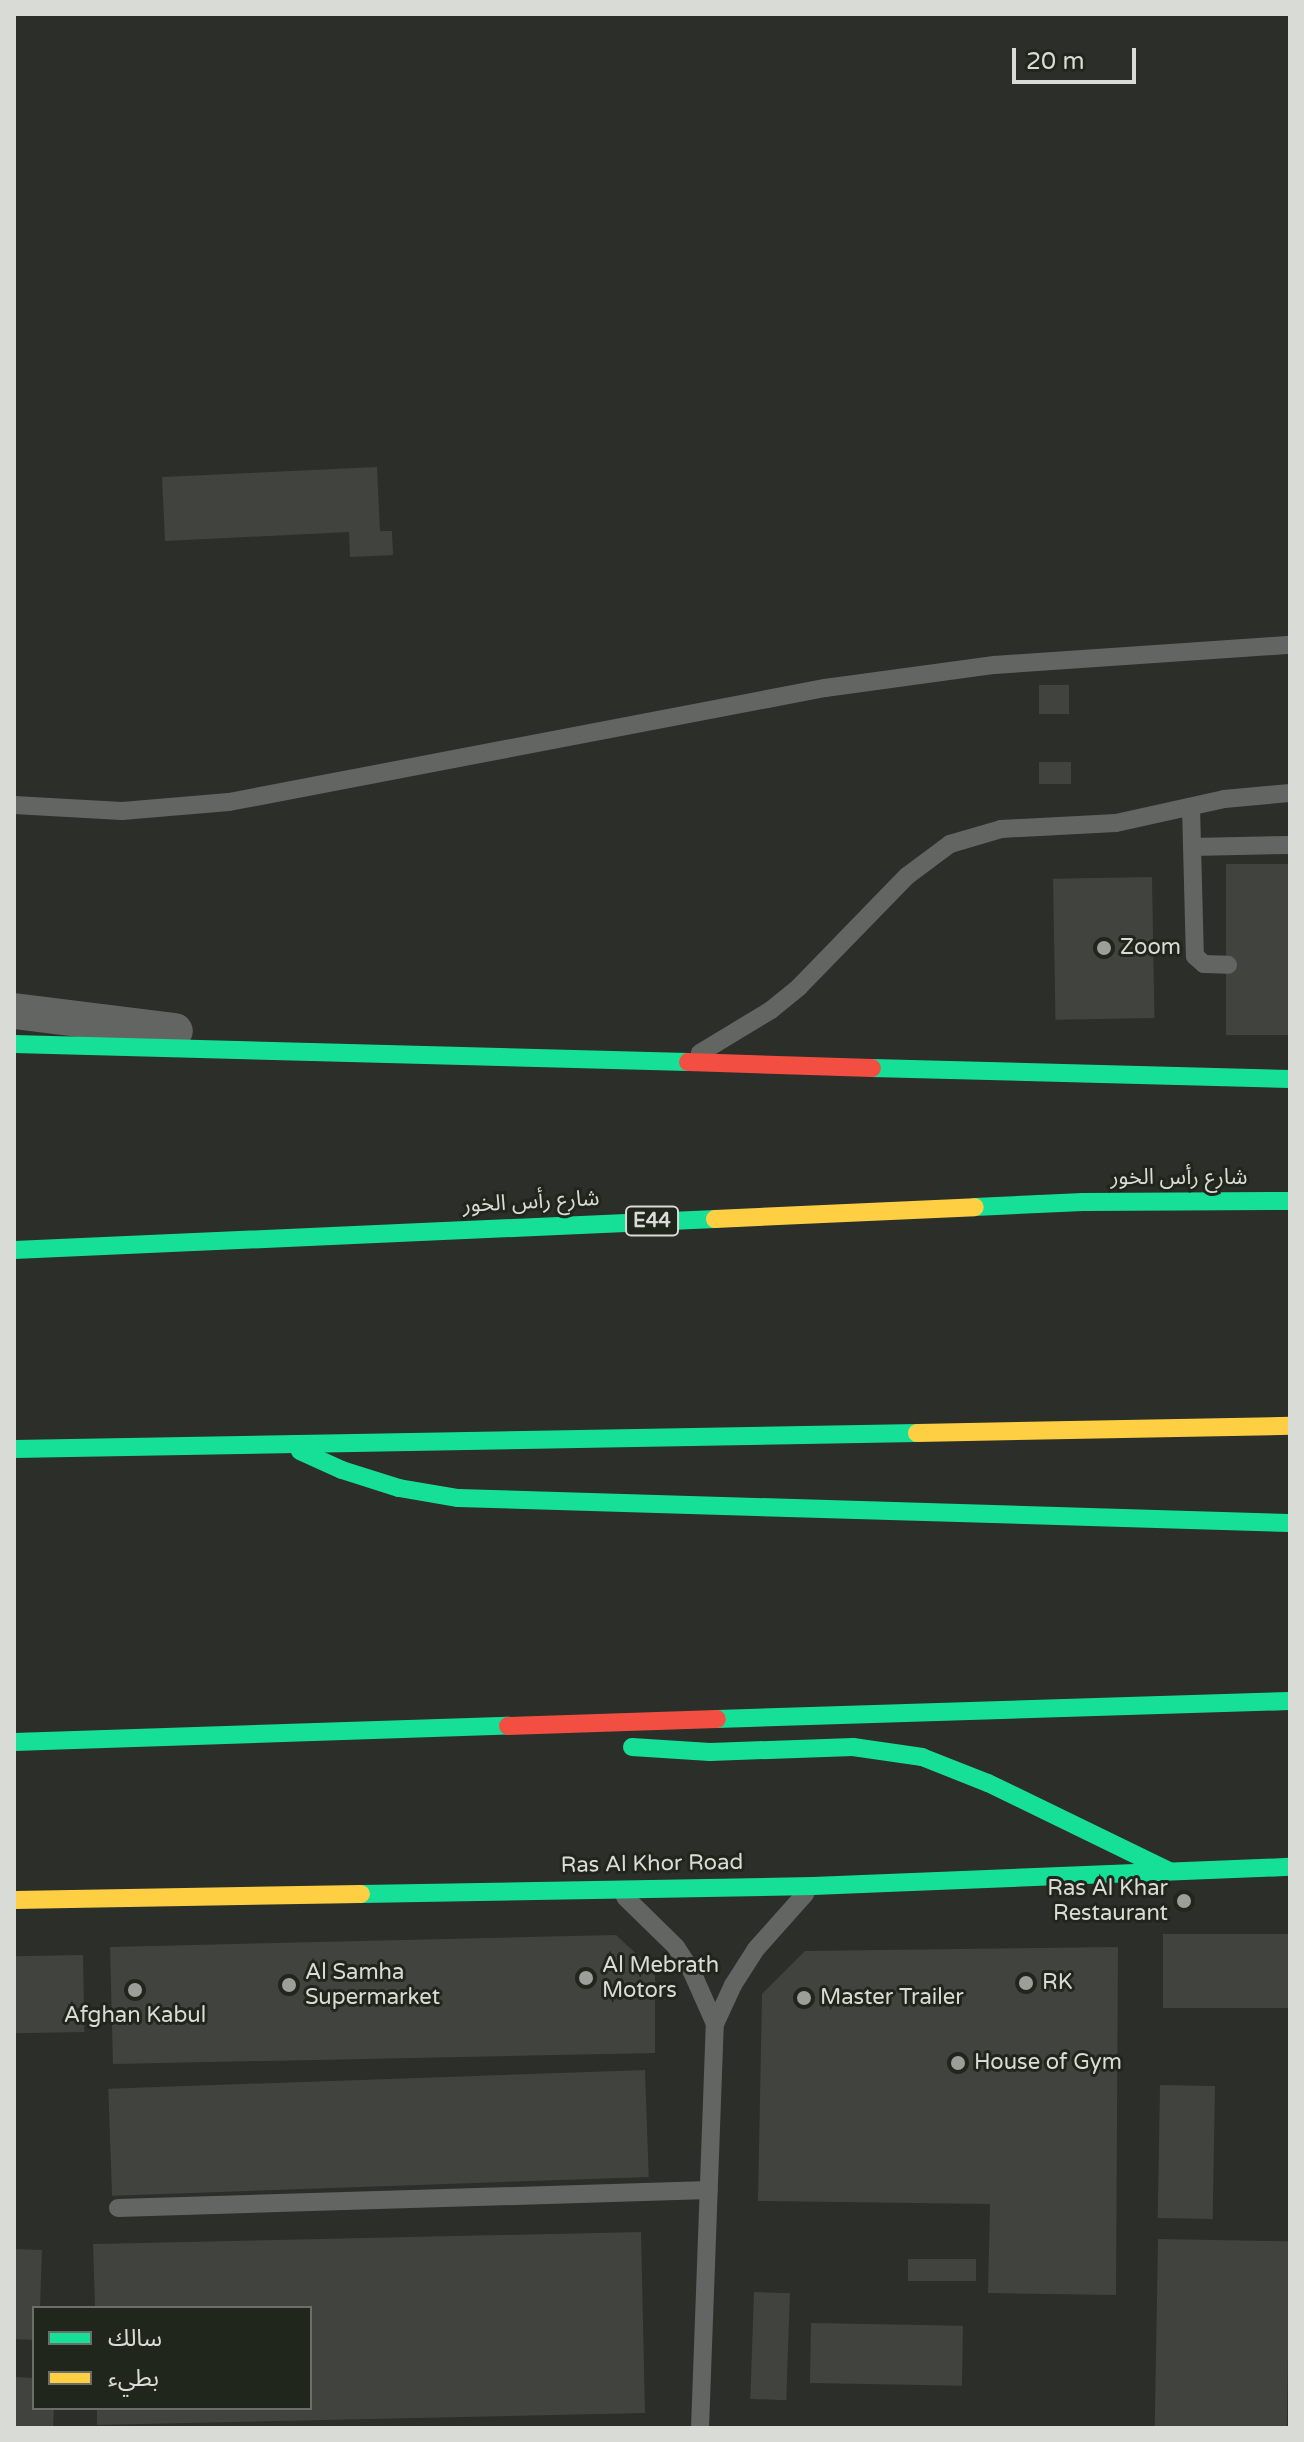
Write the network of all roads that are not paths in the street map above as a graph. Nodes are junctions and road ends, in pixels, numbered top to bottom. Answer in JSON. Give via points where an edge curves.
{"nodes":[{"id":1,"x":1290,"y":645,"type":"edge"},
{"id":2,"x":1290,"y":793,"type":"edge"},
{"id":3,"x":14,"y":805,"type":"edge"},
{"id":4,"x":1191,"y":807,"type":"junction"},
{"id":5,"x":1290,"y":845,"type":"edge"},
{"id":6,"x":1192,"y":847,"type":"junction"},
{"id":7,"x":1228,"y":965,"type":"dead end"},
{"id":8,"x":14,"y":1011,"type":"edge"},
{"id":9,"x":14,"y":1044,"type":"edge"},
{"id":10,"x":344,"y":1051,"type":"junction"},
{"id":11,"x":675,"y":1063,"type":"junction"},
{"id":12,"x":1290,"y":1079,"type":"edge"},
{"id":13,"x":1290,"y":1201,"type":"edge"},
{"id":14,"x":14,"y":1250,"type":"edge"},
{"id":15,"x":1290,"y":1426,"type":"edge"},
{"id":16,"x":287,"y":1445,"type":"junction"},
{"id":17,"x":14,"y":1449,"type":"edge"},
{"id":18,"x":1290,"y":1523,"type":"edge"},
{"id":19,"x":1290,"y":1701,"type":"edge"},
{"id":20,"x":540,"y":1725,"type":"junction"},
{"id":21,"x":14,"y":1742,"type":"edge"},
{"id":22,"x":1290,"y":1867,"type":"edge"},
{"id":23,"x":1169,"y":1871,"type":"junction"},
{"id":24,"x":813,"y":1886,"type":"junction"},
{"id":25,"x":613,"y":1888,"type":"junction"},
{"id":26,"x":14,"y":1900,"type":"edge"},
{"id":27,"x":715,"y":2024,"type":"junction"},
{"id":28,"x":709,"y":2190,"type":"junction"},
{"id":29,"x":118,"y":2208,"type":"dead end"},
{"id":30,"x":700,"y":2428,"type":"edge"}],
"edges":[{"from":1,"to":3,"type":"lane","via":[[909,675],[742,702],[229,802],[122,811]]},
{"from":2,"to":4,"type":"lane"},
{"from":4,"to":6,"type":"lane"},
{"from":4,"to":11,"type":"lane","via":[[1116,823],[1001,829],[950,844],[907,876],[771,1010]]},
{"from":5,"to":6,"type":"lane"},
{"from":6,"to":7,"type":"lane","via":[[1195,956],[1204,964]]},
{"from":8,"to":10,"type":"street"},
{"from":9,"to":10,"type":"main road"},
{"from":10,"to":11,"type":"main road"},
{"from":11,"to":12,"type":"main road"},
{"from":13,"to":14,"type":"main road","name":"شارع رأس الخور","number":"E44","via":[[1083,1202]]},
{"from":15,"to":16,"type":"main road"},
{"from":16,"to":17,"type":"main road"},
{"from":16,"to":18,"type":"main road","via":[[399,1488],[458,1498]]},
{"from":19,"to":20,"type":"main road"},
{"from":20,"to":21,"type":"main road"},
{"from":20,"to":23,"type":"main road","via":[[582,1738],[666,1751],[853,1747],[922,1757],[988,1783]]},
{"from":22,"to":23,"type":"main road","name":"Ras Al Khor Road"},
{"from":23,"to":24,"type":"main road","name":"Ras Al Khor Road"},
{"from":24,"to":25,"type":"main road","name":"Ras Al Khor Road"},
{"from":24,"to":27,"type":"lane","via":[[756,1949]]},
{"from":25,"to":26,"type":"main road","name":"Ras Al Khor Road"},
{"from":25,"to":27,"type":"lane","via":[[676,1947]]},
{"from":27,"to":28,"type":"lane"},
{"from":28,"to":29,"type":"lane"},
{"from":28,"to":30,"type":"lane"}]}
